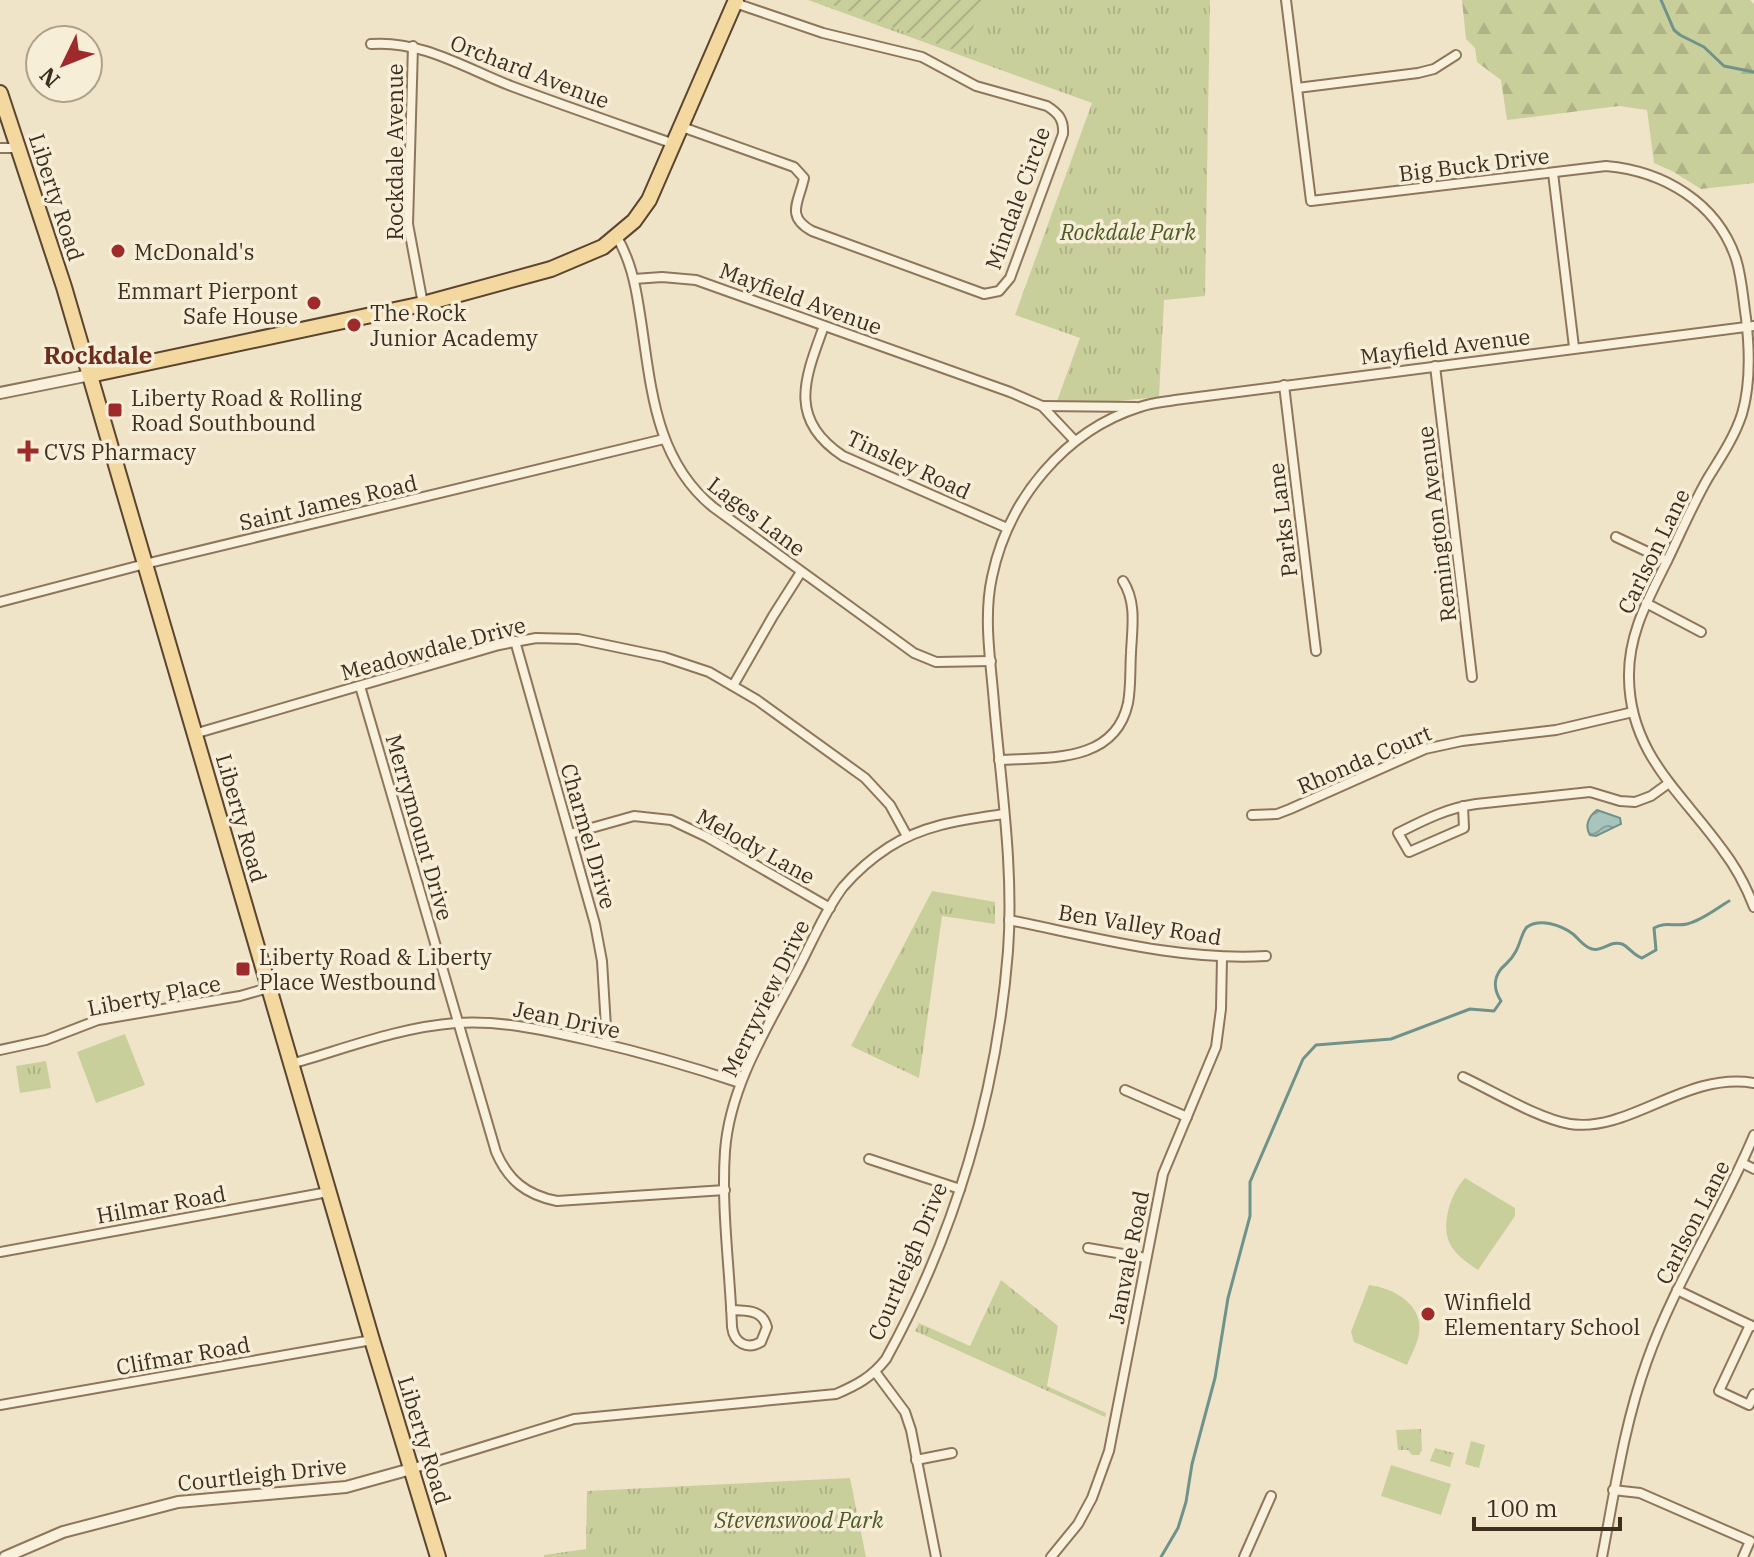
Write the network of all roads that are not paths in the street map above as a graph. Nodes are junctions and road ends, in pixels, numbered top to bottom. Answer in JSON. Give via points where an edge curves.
{"nodes":[{"id":1,"x":1286,"y":0,"type":"edge"},
{"id":2,"x":736,"y":2,"type":"edge"},
{"id":3,"x":371,"y":44,"type":"dead end"},
{"id":4,"x":413,"y":46,"type":"junction"},
{"id":5,"x":1456,"y":55,"type":"dead end"},
{"id":6,"x":1297,"y":88,"type":"junction"},
{"id":7,"x":0,"y":93,"type":"edge"},
{"id":8,"x":682,"y":127,"type":"junction"},
{"id":9,"x":675,"y":144,"type":"junction"},
{"id":10,"x":0,"y":148,"type":"edge"},
{"id":11,"x":19,"y":148,"type":"junction"},
{"id":12,"x":1553,"y":173,"type":"junction"},
{"id":13,"x":617,"y":237,"type":"junction"},
{"id":14,"x":634,"y":279,"type":"junction"},
{"id":15,"x":423,"y":304,"type":"junction"},
{"id":16,"x":824,"y":326,"type":"junction"},
{"id":17,"x":1750,"y":327,"type":"edge"},
{"id":18,"x":1574,"y":347,"type":"junction"},
{"id":19,"x":1435,"y":366,"type":"junction"},
{"id":20,"x":90,"y":375,"type":"junction"},
{"id":21,"x":1284,"y":385,"type":"junction"},
{"id":22,"x":0,"y":393,"type":"edge"},
{"id":23,"x":1042,"y":406,"type":"junction"},
{"id":24,"x":1140,"y":407,"type":"junction"},
{"id":25,"x":664,"y":439,"type":"junction"},
{"id":26,"x":1075,"y":441,"type":"junction"},
{"id":27,"x":1007,"y":528,"type":"junction"},
{"id":28,"x":1616,"y":537,"type":"dead end"},
{"id":29,"x":1667,"y":561,"type":"junction"},
{"id":30,"x":145,"y":564,"type":"junction"},
{"id":31,"x":801,"y":572,"type":"junction"},
{"id":32,"x":1123,"y":581,"type":"dead end"},
{"id":33,"x":0,"y":602,"type":"edge"},
{"id":34,"x":1646,"y":603,"type":"junction"},
{"id":35,"x":1701,"y":632,"type":"dead end"},
{"id":36,"x":515,"y":641,"type":"junction"},
{"id":37,"x":1316,"y":651,"type":"dead end"},
{"id":38,"x":991,"y":661,"type":"junction"},
{"id":39,"x":1472,"y":677,"type":"dead end"},
{"id":40,"x":734,"y":684,"type":"junction"},
{"id":41,"x":360,"y":686,"type":"junction"},
{"id":42,"x":1633,"y":712,"type":"junction"},
{"id":43,"x":194,"y":734,"type":"junction"},
{"id":44,"x":999,"y":760,"type":"junction"},
{"id":45,"x":1669,"y":783,"type":"junction"},
{"id":46,"x":1463,"y":806,"type":"junction"},
{"id":47,"x":1004,"y":814,"type":"junction"},
{"id":48,"x":1252,"y":815,"type":"dead end"},
{"id":49,"x":570,"y":834,"type":"junction"},
{"id":50,"x":907,"y":836,"type":"junction"},
{"id":51,"x":1754,"y":907,"type":"edge"},
{"id":52,"x":830,"y":908,"type":"junction"},
{"id":53,"x":1009,"y":920,"type":"junction"},
{"id":54,"x":1266,"y":956,"type":"dead end"},
{"id":55,"x":1222,"y":957,"type":"junction"},
{"id":56,"x":268,"y":988,"type":"junction"},
{"id":57,"x":457,"y":1023,"type":"junction"},
{"id":58,"x":607,"y":1044,"type":"junction"},
{"id":59,"x":0,"y":1050,"type":"edge"},
{"id":60,"x":291,"y":1064,"type":"junction"},
{"id":61,"x":1463,"y":1077,"type":"dead end"},
{"id":62,"x":740,"y":1083,"type":"junction"},
{"id":63,"x":1754,"y":1083,"type":"edge"},
{"id":64,"x":1125,"y":1090,"type":"dead end"},
{"id":65,"x":1187,"y":1117,"type":"junction"},
{"id":66,"x":1754,"y":1135,"type":"edge"},
{"id":67,"x":869,"y":1159,"type":"dead end"},
{"id":68,"x":1742,"y":1163,"type":"junction"},
{"id":69,"x":1754,"y":1169,"type":"edge"},
{"id":70,"x":960,"y":1189,"type":"junction"},
{"id":71,"x":725,"y":1190,"type":"junction"},
{"id":72,"x":328,"y":1192,"type":"junction"},
{"id":73,"x":1088,"y":1248,"type":"dead end"},
{"id":74,"x":0,"y":1252,"type":"edge"},
{"id":75,"x":1146,"y":1258,"type":"junction"},
{"id":76,"x":1677,"y":1290,"type":"junction"},
{"id":77,"x":731,"y":1310,"type":"junction"},
{"id":78,"x":1752,"y":1326,"type":"edge"},
{"id":79,"x":372,"y":1340,"type":"junction"},
{"id":80,"x":876,"y":1373,"type":"junction"},
{"id":81,"x":1754,"y":1394,"type":"edge"},
{"id":82,"x":0,"y":1405,"type":"edge"},
{"id":83,"x":952,"y":1453,"type":"dead end"},
{"id":84,"x":916,"y":1460,"type":"junction"},
{"id":85,"x":411,"y":1469,"type":"junction"},
{"id":86,"x":1613,"y":1490,"type":"junction"},
{"id":87,"x":1271,"y":1496,"type":"dead end"},
{"id":88,"x":1247,"y":1556,"type":"edge"},
{"id":89,"x":5,"y":1557,"type":"edge"},
{"id":90,"x":438,"y":1557,"type":"edge"},
{"id":91,"x":936,"y":1557,"type":"edge"},
{"id":92,"x":1051,"y":1557,"type":"edge"},
{"id":93,"x":1602,"y":1557,"type":"edge"},
{"id":94,"x":1743,"y":1557,"type":"edge"}],
"edges":[{"from":1,"to":6,"type":"street","name":"Big Buck Drive"},
{"from":2,"to":8,"type":"main road"},
{"from":2,"to":8,"type":"street","name":"Mindale Circle","via":[[823,33],[922,57],[976,86],[1055,111],[1063,134],[1010,278],[999,291],[984,294],[812,231],[802,225],[795,209],[804,178],[800,172]]},
{"from":3,"to":4,"type":"street","name":"Orchard Avenue"},
{"from":4,"to":9,"type":"street","name":"Orchard Avenue"},
{"from":4,"to":15,"type":"street","name":"Rockdale Avenue","via":[[408,224]]},
{"from":5,"to":6,"type":"street","via":[[1418,73]]},
{"from":6,"to":12,"type":"street","name":"Big Buck Drive","via":[[1311,201]]},
{"from":7,"to":11,"type":"main road","name":"Liberty Road"},
{"from":8,"to":9,"type":"main road"},
{"from":9,"to":13,"type":"main road","via":[[649,200]]},
{"from":10,"to":11,"type":"street"},
{"from":11,"to":20,"type":"main road","name":"Liberty Road"},
{"from":12,"to":17,"type":"street","name":"Big Buck Drive","via":[[1628,168],[1683,190],[1716,222],[1735,257]]},
{"from":12,"to":18,"type":"street"},
{"from":13,"to":14,"type":"street","name":"Lages Lane"},
{"from":13,"to":15,"type":"main road","via":[[551,269]]},
{"from":14,"to":16,"type":"street","name":"Mayfield Avenue","via":[[696,280]]},
{"from":14,"to":25,"type":"street","name":"Lages Lane"},
{"from":15,"to":20,"type":"main road"},
{"from":16,"to":23,"type":"street","name":"Mayfield Avenue"},
{"from":16,"to":27,"type":"street","name":"Tinsley Road","via":[[804,387],[808,415],[820,438],[843,456]]},
{"from":17,"to":18,"type":"street","name":"Mayfield Avenue"},
{"from":17,"to":29,"type":"street","name":"Carlson Lane","via":[[1742,413]]},
{"from":18,"to":19,"type":"street","name":"Mayfield Avenue"},
{"from":19,"to":21,"type":"street","name":"Mayfield Avenue"},
{"from":19,"to":39,"type":"street","name":"Remington Avenue"},
{"from":20,"to":22,"type":"street"},
{"from":20,"to":30,"type":"main road","name":"Liberty Road"},
{"from":21,"to":24,"type":"street","name":"Mayfield Avenue"},
{"from":21,"to":37,"type":"street","name":"Parks Lane"},
{"from":23,"to":24,"type":"street","name":"Mayfield Avenue"},
{"from":23,"to":26,"type":"street","name":"Mayfield Avenue"},
{"from":24,"to":26,"type":"street","name":"Mayfield Avenue"},
{"from":25,"to":30,"type":"street","name":"Saint James Road"},
{"from":25,"to":31,"type":"street","name":"Lages Lane","via":[[692,488]]},
{"from":26,"to":27,"type":"street","name":"Courtleigh Drive","via":[[1034,484]]},
{"from":27,"to":38,"type":"street","name":"Courtleigh Drive","via":[[990,588]]},
{"from":28,"to":29,"type":"street"},
{"from":29,"to":34,"type":"street","name":"Carlson Lane"},
{"from":30,"to":33,"type":"street","name":"Saint James Road"},
{"from":30,"to":43,"type":"main road","name":"Liberty Road"},
{"from":31,"to":38,"type":"street","name":"Lages Lane","via":[[924,659]]},
{"from":31,"to":40,"type":"street"},
{"from":32,"to":44,"type":"street","via":[[1133,615],[1129,701],[1117,729],[1084,754]]},
{"from":34,"to":35,"type":"street"},
{"from":34,"to":42,"type":"street","name":"Carlson Lane","via":[[1630,654]]},
{"from":36,"to":40,"type":"street","name":"Meadowdale Drive","via":[[578,639],[684,663]]},
{"from":36,"to":41,"type":"street","name":"Meadowdale Drive"},
{"from":36,"to":49,"type":"street","name":"Charmel Drive"},
{"from":38,"to":44,"type":"street","name":"Courtleigh Drive"},
{"from":40,"to":50,"type":"street","name":"Meadowdale Drive","via":[[865,778],[890,805]]},
{"from":41,"to":43,"type":"street","name":"Meadowdale Drive"},
{"from":41,"to":57,"type":"street","name":"Merrymount Drive"},
{"from":42,"to":45,"type":"street","name":"Carlson Lane","via":[[1647,752]]},
{"from":42,"to":48,"type":"street","name":"Rhonda Court","via":[[1556,730],[1443,744],[1277,814]]},
{"from":43,"to":56,"type":"main road","name":"Liberty Road"},
{"from":44,"to":47,"type":"street","name":"Courtleigh Drive"},
{"from":45,"to":46,"type":"street","via":[[1635,802],[1590,792]]},
{"from":45,"to":51,"type":"street","name":"Carlson Lane","via":[[1724,851]]},
{"from":46,"to":46,"type":"street","via":[[1398,833],[1409,852],[1464,828]]},
{"from":47,"to":50,"type":"street","name":"Merryview Drive","via":[[935,824]]},
{"from":47,"to":53,"type":"street","name":"Courtleigh Drive"},
{"from":49,"to":52,"type":"street","name":"Melody Lane","via":[[634,816],[671,820]]},
{"from":49,"to":58,"type":"street","name":"Charmel Drive","via":[[599,944]]},
{"from":50,"to":52,"type":"street","name":"Merryview Drive","via":[[861,868]]},
{"from":52,"to":62,"type":"street","name":"Merryview Drive"},
{"from":53,"to":55,"type":"street","name":"Ben Valley Road"},
{"from":53,"to":70,"type":"street","name":"Courtleigh Drive","via":[[1001,1017]]},
{"from":54,"to":55,"type":"street","name":"Ben Valley Road"},
{"from":55,"to":65,"type":"street","name":"Janvale Road","via":[[1216,1047]]},
{"from":56,"to":59,"type":"street","name":"Liberty Place","via":[[98,1020]]},
{"from":56,"to":60,"type":"main road","name":"Liberty Road"},
{"from":57,"to":58,"type":"street","name":"Jean Drive","via":[[521,1025]]},
{"from":57,"to":60,"type":"street","name":"Jean Drive"},
{"from":57,"to":71,"type":"street","name":"Merrymount Drive","via":[[496,1152],[509,1176],[530,1193],[557,1201]]},
{"from":58,"to":62,"type":"street","name":"Jean Drive"},
{"from":60,"to":72,"type":"main road","name":"Liberty Road"},
{"from":61,"to":63,"type":"street","via":[[1551,1119],[1587,1125],[1706,1084]]},
{"from":62,"to":71,"type":"street","name":"Merryview Drive","via":[[725,1150]]},
{"from":64,"to":65,"type":"street"},
{"from":65,"to":75,"type":"street","name":"Janvale Road","via":[[1163,1174]]},
{"from":66,"to":68,"type":"street","name":"Carlson Lane"},
{"from":67,"to":70,"type":"street"},
{"from":68,"to":69,"type":"street"},
{"from":68,"to":76,"type":"street","name":"Carlson Lane"},
{"from":70,"to":80,"type":"street","name":"Courtleigh Drive","via":[[897,1340]]},
{"from":71,"to":77,"type":"street","name":"Merryview Drive"},
{"from":72,"to":74,"type":"street","name":"Hilmar Road"},
{"from":72,"to":79,"type":"main road","name":"Liberty Road"},
{"from":73,"to":75,"type":"street"},
{"from":75,"to":92,"type":"street","name":"Janvale Road","via":[[1109,1451],[1078,1524]]},
{"from":76,"to":78,"type":"street"},
{"from":76,"to":86,"type":"street","name":"Carlson Lane","via":[[1647,1360]]},
{"from":77,"to":77,"type":"street","name":"Merryview Drive","via":[[735,1339],[748,1346],[761,1342],[767,1327],[761,1314]]},
{"from":78,"to":81,"type":"street","via":[[1719,1391],[1749,1405]]},
{"from":79,"to":82,"type":"street","name":"Clifmar Road"},
{"from":79,"to":85,"type":"main road","name":"Liberty Road"},
{"from":80,"to":84,"type":"street","via":[[905,1412]]},
{"from":80,"to":85,"type":"street","name":"Courtleigh Drive","via":[[836,1394],[574,1419]]},
{"from":83,"to":84,"type":"street"},
{"from":84,"to":91,"type":"street"},
{"from":85,"to":89,"type":"street","name":"Courtleigh Drive","via":[[346,1487],[178,1502],[63,1532]]},
{"from":85,"to":90,"type":"main road","name":"Liberty Road"},
{"from":86,"to":93,"type":"street","name":"Carlson Lane"},
{"from":86,"to":94,"type":"street","via":[[1640,1493],[1750,1541]]},
{"from":87,"to":88,"type":"street"}]}
